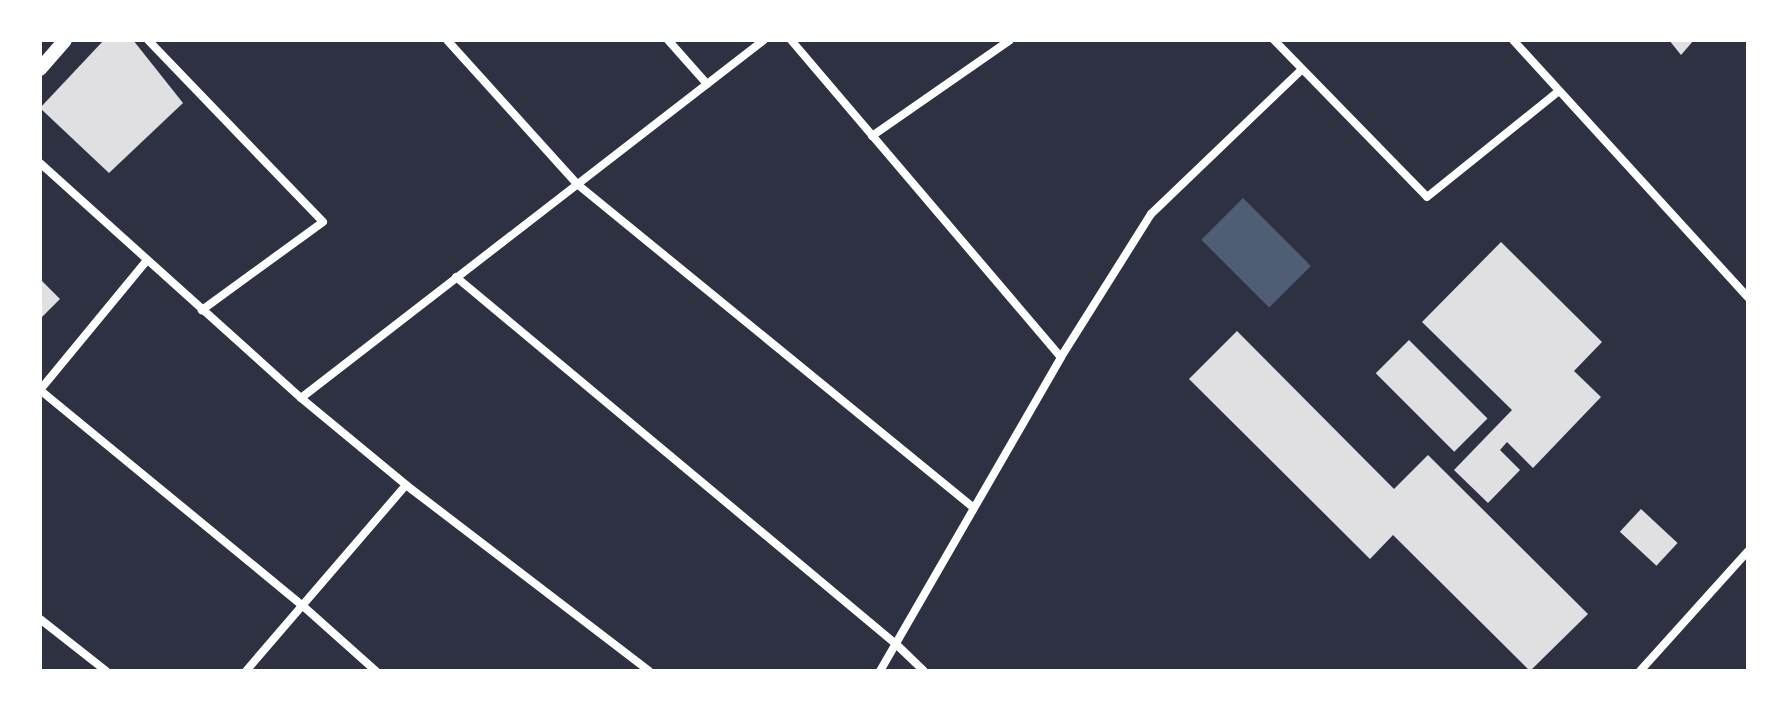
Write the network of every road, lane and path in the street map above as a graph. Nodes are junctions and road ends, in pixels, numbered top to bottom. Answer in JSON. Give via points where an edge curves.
{"nodes":[{"id":1,"x":65,"y":40,"type":"edge"},
{"id":2,"x":148,"y":40,"type":"edge"},
{"id":3,"x":447,"y":40,"type":"edge"},
{"id":4,"x":668,"y":40,"type":"edge"},
{"id":5,"x":764,"y":40,"type":"edge"},
{"id":6,"x":791,"y":40,"type":"edge"},
{"id":7,"x":1010,"y":40,"type":"edge"},
{"id":8,"x":1274,"y":40,"type":"edge"},
{"id":9,"x":1513,"y":40,"type":"edge"},
{"id":10,"x":40,"y":69,"type":"edge"},
{"id":11,"x":1301,"y":70,"type":"junction"},
{"id":12,"x":707,"y":84,"type":"junction"},
{"id":13,"x":1559,"y":91,"type":"junction"},
{"id":14,"x":872,"y":136,"type":"junction"},
{"id":15,"x":40,"y":163,"type":"edge"},
{"id":16,"x":577,"y":184,"type":"junction"},
{"id":17,"x":147,"y":260,"type":"junction"},
{"id":18,"x":456,"y":277,"type":"junction"},
{"id":19,"x":1748,"y":297,"type":"edge"},
{"id":20,"x":202,"y":310,"type":"junction"},
{"id":21,"x":1061,"y":357,"type":"junction"},
{"id":22,"x":40,"y":390,"type":"edge"},
{"id":23,"x":301,"y":398,"type":"junction"},
{"id":24,"x":406,"y":485,"type":"junction"},
{"id":25,"x":974,"y":508,"type":"junction"},
{"id":26,"x":1748,"y":551,"type":"edge"},
{"id":27,"x":303,"y":606,"type":"junction"},
{"id":28,"x":40,"y":619,"type":"edge"},
{"id":29,"x":897,"y":645,"type":"junction"},
{"id":30,"x":106,"y":671,"type":"edge"},
{"id":31,"x":246,"y":671,"type":"edge"},
{"id":32,"x":376,"y":671,"type":"edge"},
{"id":33,"x":649,"y":671,"type":"edge"},
{"id":34,"x":880,"y":671,"type":"edge"},
{"id":35,"x":924,"y":671,"type":"edge"},
{"id":36,"x":1640,"y":671,"type":"edge"}],
"edges":[{"from":1,"to":10,"type":"street"},
{"from":2,"to":20,"type":"street","via":[[323,222]]},
{"from":3,"to":16,"type":"street"},
{"from":4,"to":12,"type":"street"},
{"from":5,"to":12,"type":"street"},
{"from":6,"to":14,"type":"street"},
{"from":7,"to":14,"type":"street"},
{"from":8,"to":11,"type":"street"},
{"from":9,"to":13,"type":"street"},
{"from":11,"to":13,"type":"street","via":[[1427,197]]},
{"from":11,"to":21,"type":"street","via":[[1151,214]]},
{"from":12,"to":16,"type":"street"},
{"from":13,"to":19,"type":"street"},
{"from":14,"to":21,"type":"street"},
{"from":15,"to":17,"type":"street"},
{"from":16,"to":18,"type":"street"},
{"from":16,"to":25,"type":"street"},
{"from":17,"to":20,"type":"street"},
{"from":17,"to":22,"type":"street"},
{"from":18,"to":23,"type":"street"},
{"from":18,"to":29,"type":"street"},
{"from":20,"to":23,"type":"street"},
{"from":21,"to":25,"type":"street"},
{"from":22,"to":27,"type":"street"},
{"from":23,"to":24,"type":"street"},
{"from":24,"to":27,"type":"street"},
{"from":24,"to":33,"type":"street"},
{"from":25,"to":29,"type":"street"},
{"from":26,"to":36,"type":"street"},
{"from":27,"to":31,"type":"street"},
{"from":27,"to":32,"type":"street"},
{"from":28,"to":30,"type":"street"},
{"from":29,"to":34,"type":"street"},
{"from":29,"to":35,"type":"street"}]}
